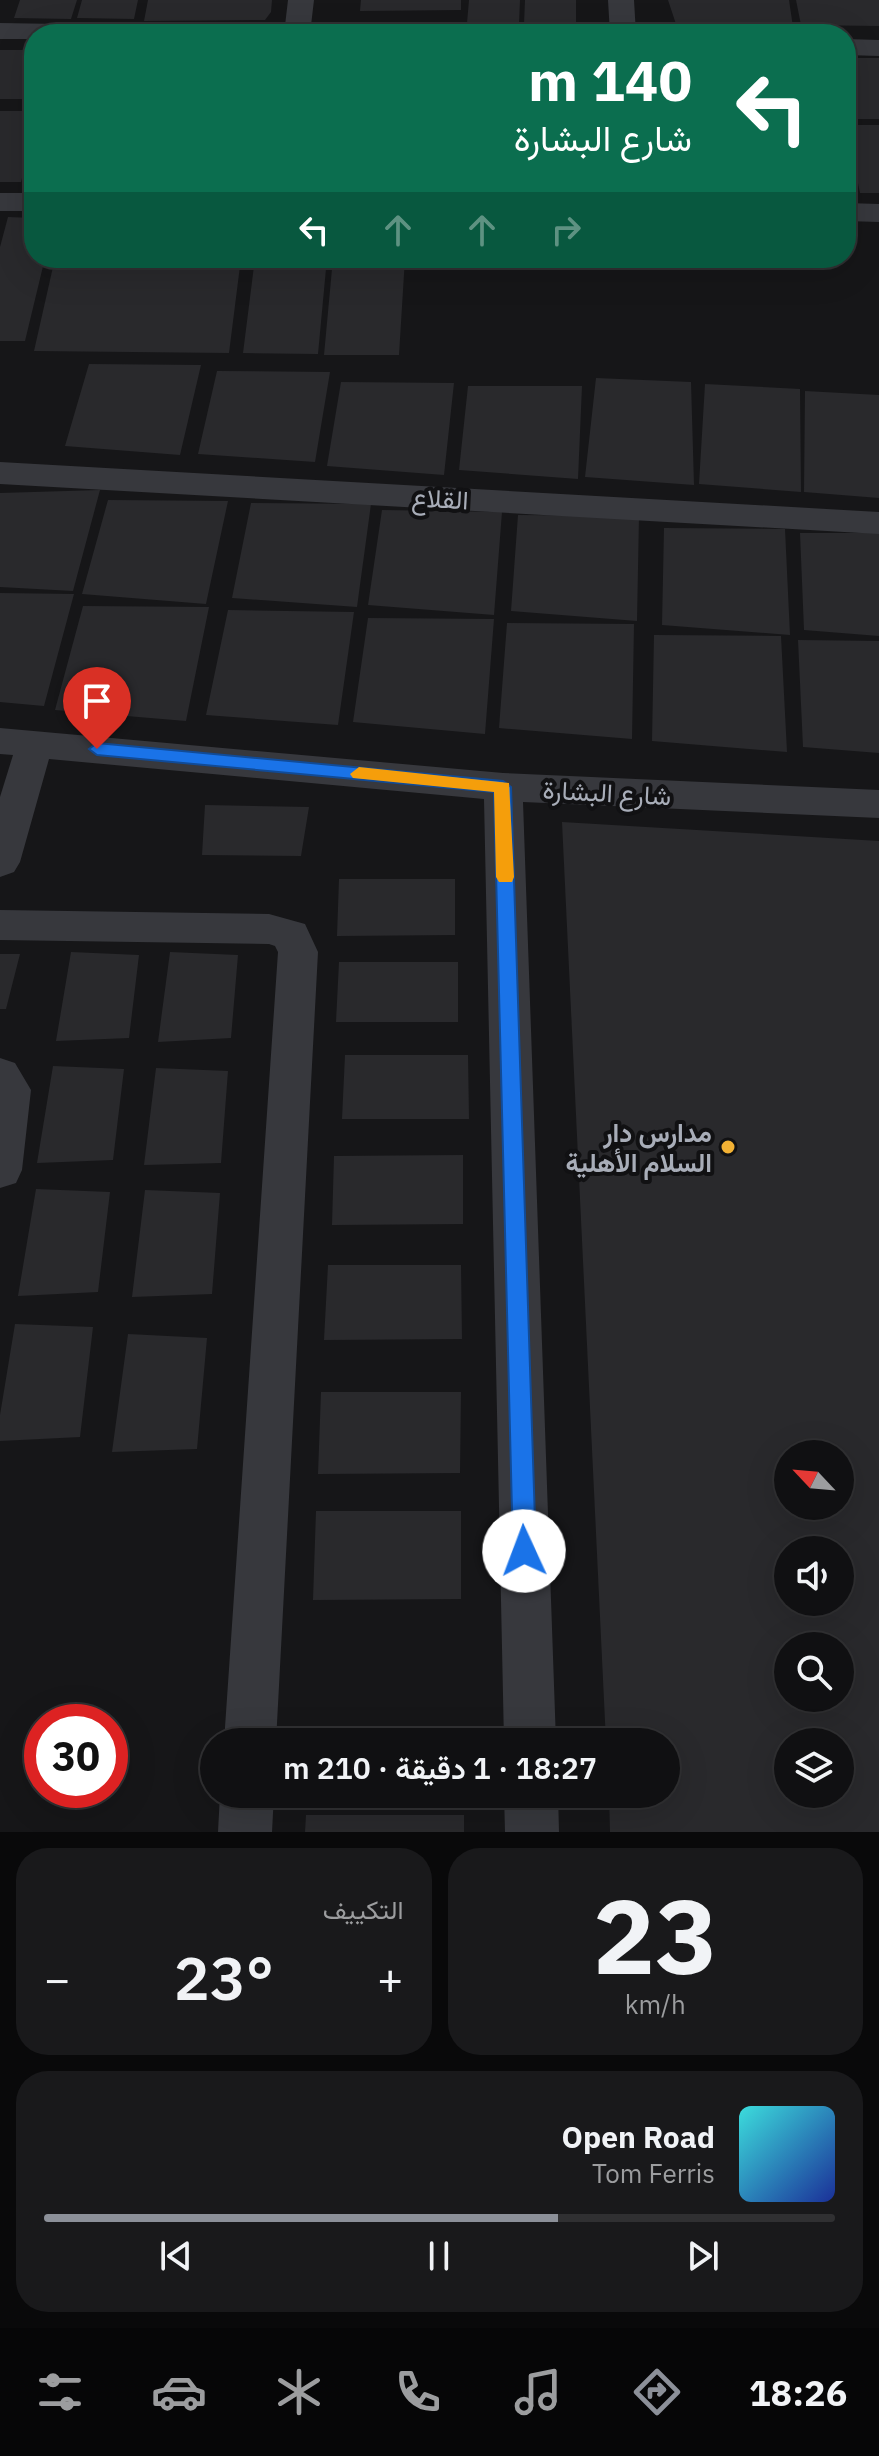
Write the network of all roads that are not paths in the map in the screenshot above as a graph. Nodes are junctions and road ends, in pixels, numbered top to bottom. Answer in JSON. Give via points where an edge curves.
{"nodes":[{"id":1,"x":301,"y":0,"type":"edge"},
{"id":2,"x":621,"y":0,"type":"edge"},
{"id":3,"x":298,"y":24,"type":"edge"},
{"id":4,"x":622,"y":24,"type":"edge"},
{"id":5,"x":0,"y":31,"type":"edge"},
{"id":6,"x":24,"y":31,"type":"edge"},
{"id":7,"x":856,"y":47,"type":"edge"},
{"id":8,"x":879,"y":48,"type":"edge"},
{"id":9,"x":0,"y":202,"type":"edge"},
{"id":10,"x":24,"y":202,"type":"edge"},
{"id":11,"x":856,"y":212,"type":"edge"},
{"id":12,"x":879,"y":213,"type":"edge"},
{"id":13,"x":0,"y":473,"type":"edge"},
{"id":14,"x":879,"y":523,"type":"edge"},
{"id":15,"x":17,"y":742,"type":"edge"},
{"id":16,"x":503,"y":787,"type":"junction"},
{"id":17,"x":879,"y":804,"type":"edge"},
{"id":18,"x":0,"y":862,"type":"edge"},
{"id":19,"x":0,"y":925,"type":"edge"},
{"id":20,"x":0,"y":1075,"type":"edge"},
{"id":21,"x":0,"y":1170,"type":"edge"},
{"id":22,"x":251,"y":1728,"type":"edge"},
{"id":23,"x":530,"y":1728,"type":"edge"},
{"id":24,"x":246,"y":1808,"type":"edge"},
{"id":25,"x":531,"y":1808,"type":"edge"},
{"id":26,"x":245,"y":1832,"type":"edge"},
{"id":27,"x":532,"y":1832,"type":"edge"}],
"edges":[{"from":1,"to":3,"type":"street"},
{"from":2,"to":4,"type":"street"},
{"from":5,"to":6,"type":"street"},
{"from":7,"to":8,"type":"street"},
{"from":9,"to":10,"type":"street"},
{"from":11,"to":12,"type":"street"},
{"from":13,"to":14,"type":"street","name":"القلاع"},
{"from":15,"to":16,"type":"street","name":"شارع البشارة"},
{"from":15,"to":18,"type":"street"},
{"from":16,"to":17,"type":"street","name":"شارع البشارة"},
{"from":16,"to":23,"type":"street"},
{"from":19,"to":22,"type":"street","via":[[269,929],[291,935],[298,952]]},
{"from":20,"to":21,"type":"street","via":[[10,1090]]},
{"from":24,"to":26,"type":"street"},
{"from":25,"to":27,"type":"street"}]}
